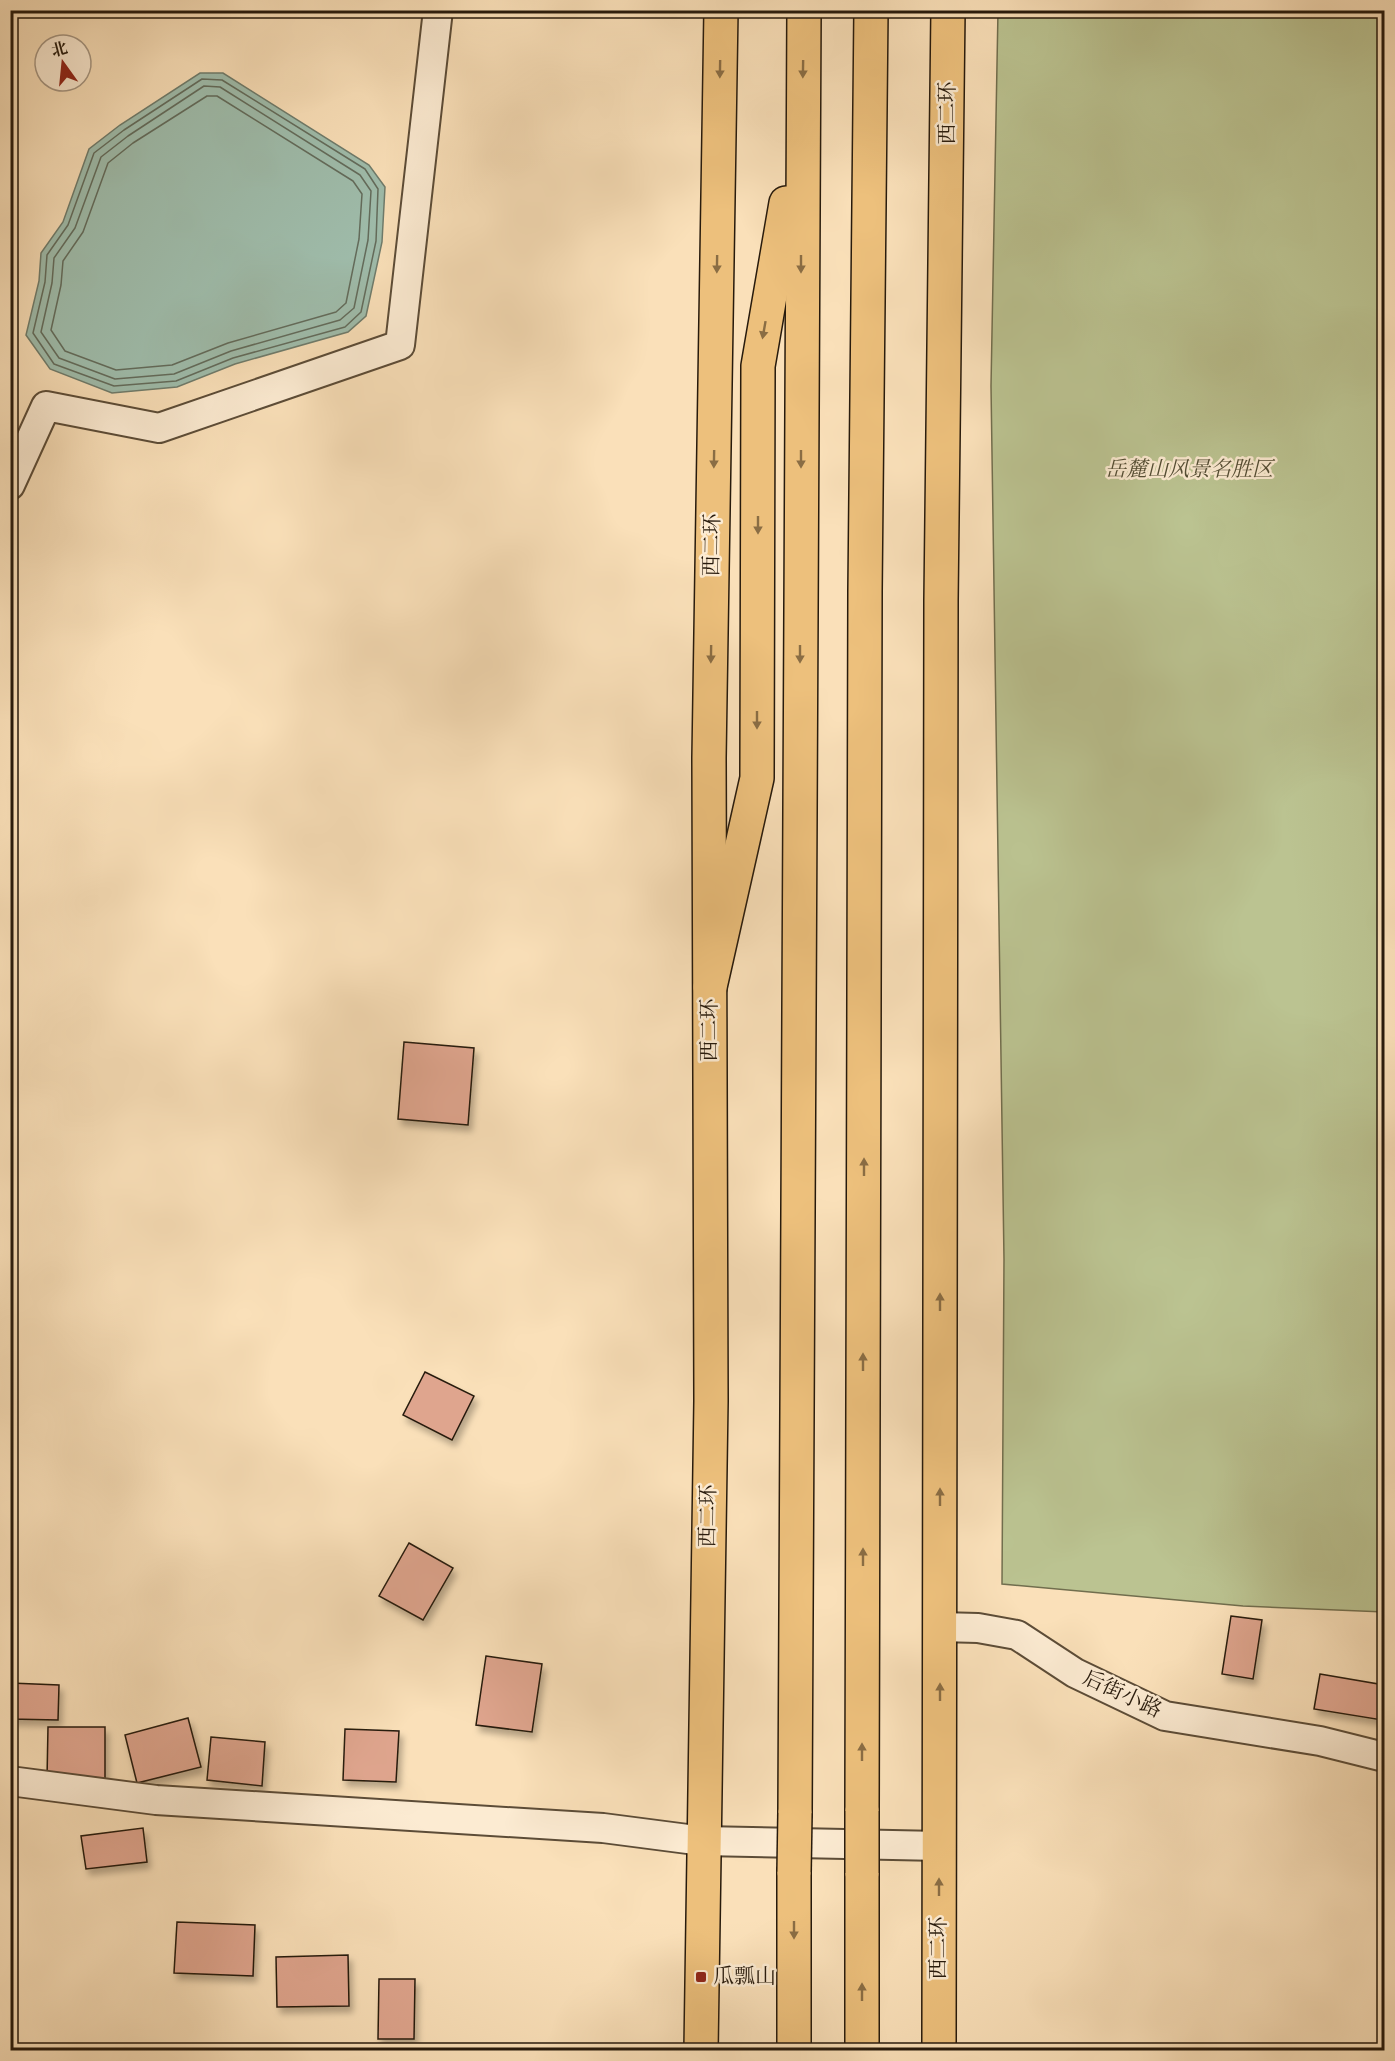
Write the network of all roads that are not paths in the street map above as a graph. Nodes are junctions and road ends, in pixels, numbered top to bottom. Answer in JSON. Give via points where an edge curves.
{"nodes":[{"id":1,"x":438,"y":10,"type":"edge"},
{"id":2,"x":721,"y":10,"type":"edge"},
{"id":3,"x":804,"y":10,"type":"edge"},
{"id":4,"x":871,"y":10,"type":"edge"},
{"id":5,"x":948,"y":10,"type":"edge"},
{"id":6,"x":802,"y":107,"type":"junction"},
{"id":7,"x":10,"y":485,"type":"edge"},
{"id":8,"x":710,"y":987,"type":"junction"},
{"id":9,"x":940,"y":1627,"type":"junction"},
{"id":10,"x":1384,"y":1757,"type":"edge"},
{"id":11,"x":10,"y":1781,"type":"edge"},
{"id":12,"x":703,"y":1841,"type":"junction"},
{"id":13,"x":940,"y":1846,"type":"junction"},
{"id":14,"x":701,"y":2050,"type":"edge"},
{"id":15,"x":794,"y":2050,"type":"edge"},
{"id":16,"x":862,"y":2050,"type":"edge"},
{"id":17,"x":939,"y":2050,"type":"edge"}],
"edges":[{"from":1,"to":7,"type":"street","via":[[400,345],[159,428],[46,406]]},
{"from":2,"to":8,"type":"main road","name":"西二环","one_way":true},
{"from":3,"to":6,"type":"main road","one_way":true},
{"from":16,"to":4,"type":"main road","one_way":true,"bridge":true,"via":[[865,592]]},
{"from":9,"to":5,"type":"main road","name":"西二环","one_way":true,"via":[[941,613]]},
{"from":6,"to":8,"type":"main road","one_way":true,"via":[[758,366],[757,778]]},
{"from":6,"to":15,"type":"main road","one_way":true,"bridge":true},
{"from":8,"to":12,"type":"main road","name":"西二环","via":[[711,1401]]},
{"from":9,"to":10,"type":"street","name":"后街小路","via":[[1017,1635],[1075,1673],[1165,1716],[1320,1741]]},
{"from":13,"to":9,"type":"main road","name":"西二环","one_way":true},
{"from":11,"to":12,"type":"street","via":[[156,1800],[591,1827]]},
{"from":12,"to":13,"type":"street"},
{"from":12,"to":14,"type":"main road","name":"西二环"},
{"from":17,"to":13,"type":"main road","name":"西二环","one_way":true}]}
